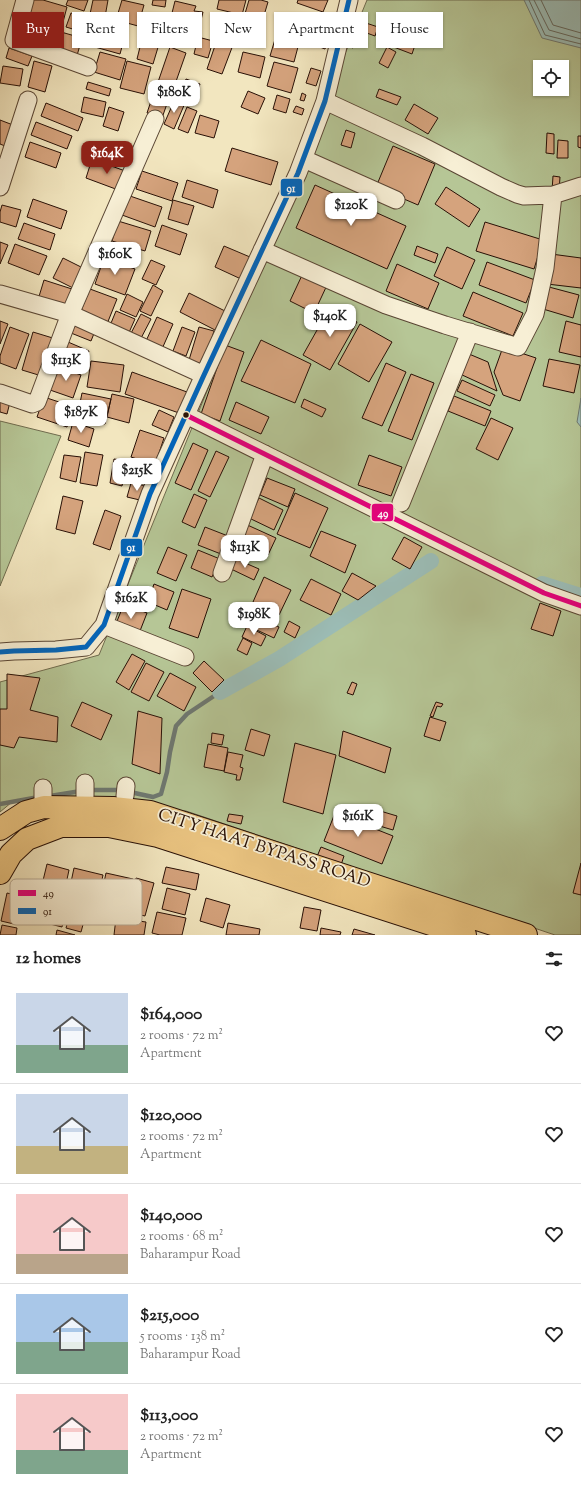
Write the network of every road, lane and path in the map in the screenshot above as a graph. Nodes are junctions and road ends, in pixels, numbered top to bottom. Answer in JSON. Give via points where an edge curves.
{"nodes":[{"id":1,"x":25,"y":0,"type":"edge"},
{"id":2,"x":348,"y":0,"type":"edge"},
{"id":3,"x":88,"y":67,"type":"dead end"},
{"id":4,"x":28,"y":100,"type":"dead end"},
{"id":5,"x":325,"y":102,"type":"junction"},
{"id":6,"x":155,"y":119,"type":"dead end"},
{"id":7,"x":304,"y":159,"type":"junction"},
{"id":8,"x":581,"y":186,"type":"edge"},
{"id":9,"x":0,"y":187,"type":"edge"},
{"id":10,"x":553,"y":195,"type":"junction"},
{"id":11,"x":396,"y":200,"type":"dead end"},
{"id":12,"x":262,"y":250,"type":"junction"},
{"id":13,"x":0,"y":294,"type":"edge"},
{"id":14,"x":70,"y":314,"type":"junction"},
{"id":15,"x":470,"y":332,"type":"junction"},
{"id":16,"x":204,"y":375,"type":"junction"},
{"id":17,"x":0,"y":393,"type":"edge"},
{"id":18,"x":186,"y":415,"type":"junction"},
{"id":19,"x":265,"y":454,"type":"junction"},
{"id":20,"x":401,"y":503,"type":"dead end"},
{"id":21,"x":222,"y":573,"type":"dead end"},
{"id":22,"x":581,"y":606,"type":"edge"},
{"id":23,"x":104,"y":625,"type":"junction"},
{"id":24,"x":0,"y":652,"type":"edge"},
{"id":25,"x":185,"y":657,"type":"dead end"},
{"id":26,"x":0,"y":830,"type":"edge"},
{"id":27,"x":0,"y":873,"type":"edge"},
{"id":28,"x":465,"y":935,"type":"edge"},
{"id":29,"x":526,"y":935,"type":"edge"}],
"edges":[{"from":1,"to":3,"type":"street","via":[[14,40]]},
{"from":2,"to":5,"type":"street"},
{"from":4,"to":9,"type":"street"},
{"from":5,"to":7,"type":"street"},
{"from":5,"to":10,"type":"street","via":[[422,146],[501,188],[524,196]]},
{"from":6,"to":14,"type":"street"},
{"from":7,"to":11,"type":"street"},
{"from":7,"to":12,"type":"street"},
{"from":8,"to":10,"type":"street"},
{"from":10,"to":15,"type":"street","via":[[545,268],[535,314],[518,347]]},
{"from":12,"to":15,"type":"street","via":[[386,305]]},
{"from":12,"to":16,"type":"street"},
{"from":13,"to":14,"type":"street"},
{"from":14,"to":16,"type":"street"},
{"from":14,"to":17,"type":"street","via":[[37,402],[32,404]]},
{"from":15,"to":20,"type":"street"},
{"from":16,"to":18,"type":"street"},
{"from":18,"to":19,"type":"street"},
{"from":18,"to":23,"type":"street","via":[[150,494]]},
{"from":19,"to":21,"type":"street"},
{"from":19,"to":22,"type":"street","via":[[544,593]]},
{"from":23,"to":24,"type":"street","via":[[86,647]]},
{"from":23,"to":25,"type":"street"},
{"from":26,"to":29,"type":"main road","name":"CITY HAAT BYPASS ROAD","via":[[26,812],[44,807],[113,808],[150,812]]},
{"from":27,"to":28,"type":"main road","name":"CITY HAAT BYPASS ROAD","via":[[11,854],[27,839],[61,826],[109,826],[158,836]]}]}
